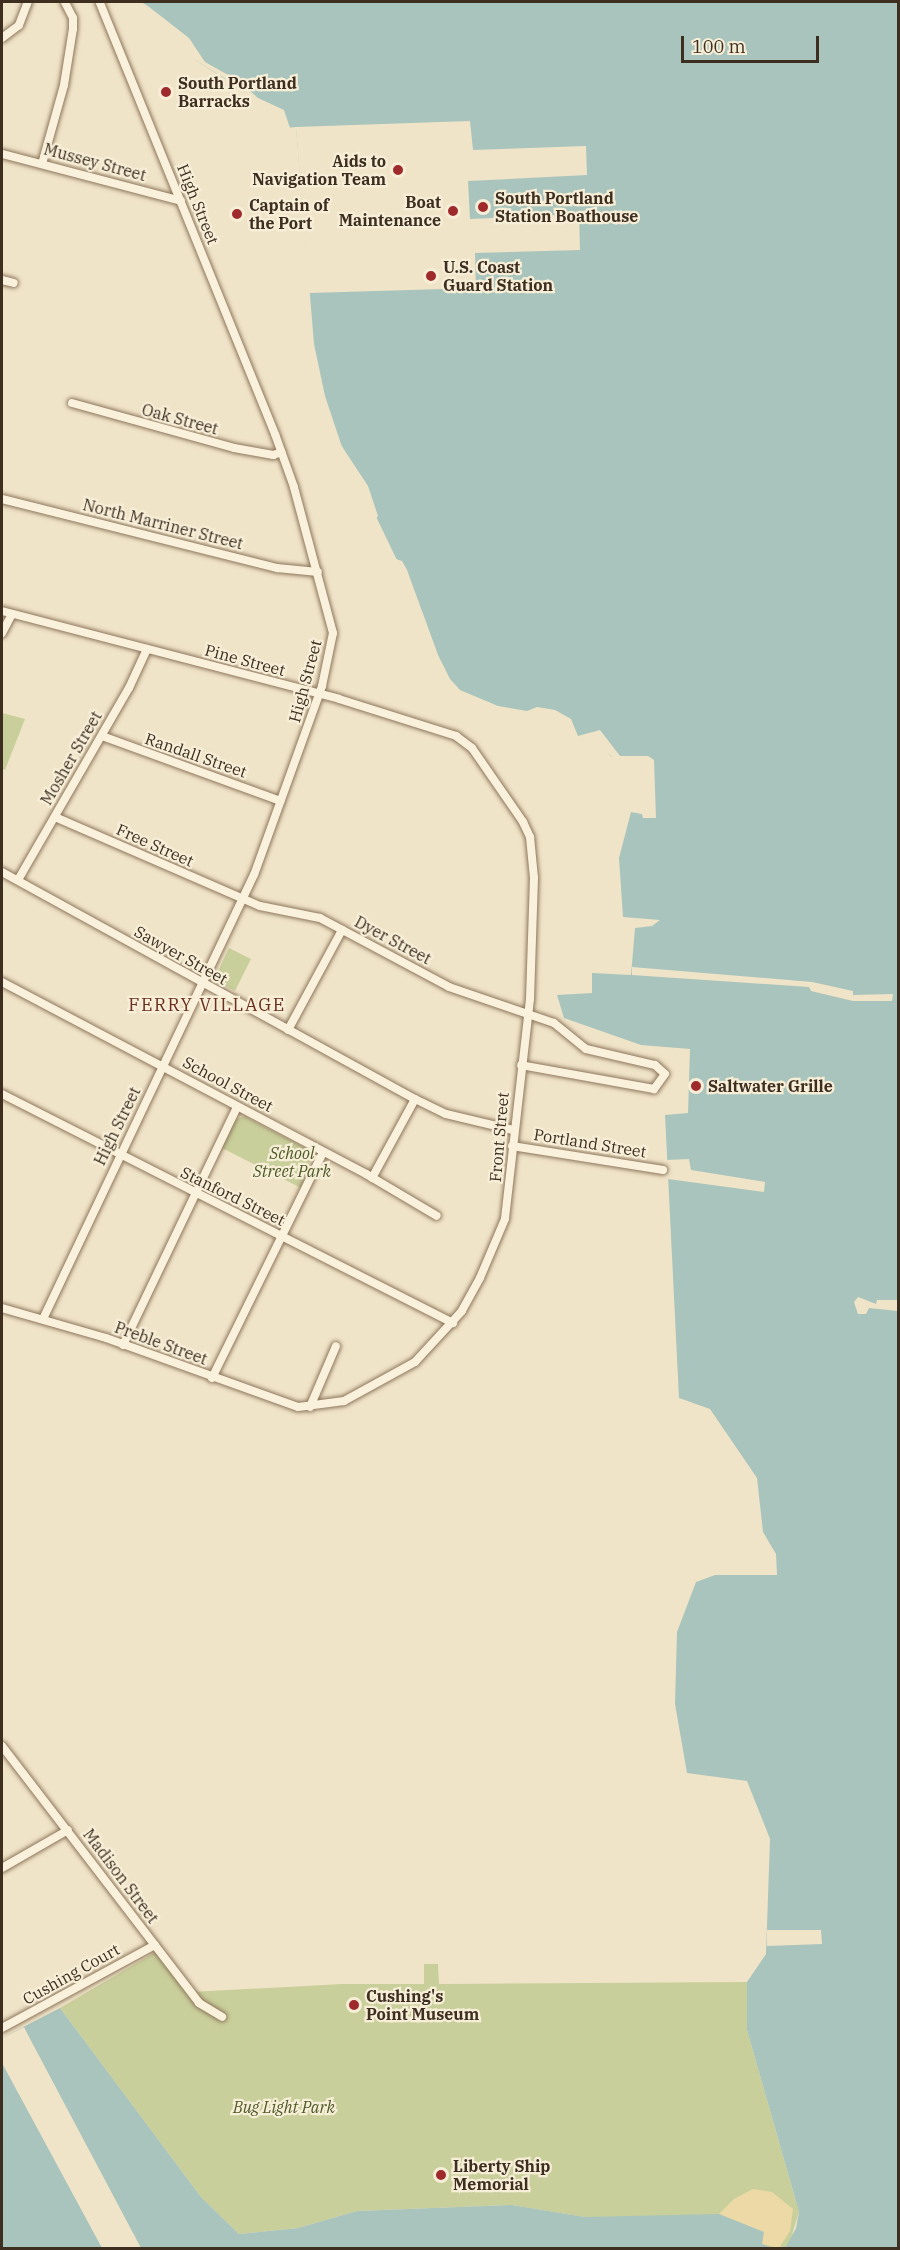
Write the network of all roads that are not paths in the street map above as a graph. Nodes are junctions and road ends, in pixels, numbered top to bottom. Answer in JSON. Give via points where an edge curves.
{"nodes":[{"id":1,"x":28,"y":2,"type":"edge"},
{"id":2,"x":64,"y":2,"type":"edge"},
{"id":3,"x":100,"y":2,"type":"edge"},
{"id":4,"x":2,"y":38,"type":"edge"},
{"id":5,"x":2,"y":154,"type":"edge"},
{"id":6,"x":42,"y":164,"type":"junction"},
{"id":7,"x":181,"y":201,"type":"junction"},
{"id":8,"x":2,"y":280,"type":"edge"},
{"id":9,"x":14,"y":283,"type":"dead end"},
{"id":10,"x":72,"y":404,"type":"dead end"},
{"id":11,"x":282,"y":452,"type":"junction"},
{"id":12,"x":2,"y":499,"type":"edge"},
{"id":13,"x":318,"y":572,"type":"junction"},
{"id":14,"x":2,"y":611,"type":"edge"},
{"id":15,"x":12,"y":614,"type":"junction"},
{"id":16,"x":2,"y":633,"type":"edge"},
{"id":17,"x":147,"y":649,"type":"junction"},
{"id":18,"x":319,"y":694,"type":"junction"},
{"id":19,"x":102,"y":736,"type":"junction"},
{"id":20,"x":494,"y":781,"type":"joint"},
{"id":21,"x":281,"y":801,"type":"junction"},
{"id":22,"x":55,"y":817,"type":"junction"},
{"id":23,"x":2,"y":872,"type":"edge"},
{"id":24,"x":18,"y":880,"type":"junction"},
{"id":25,"x":243,"y":900,"type":"junction"},
{"id":26,"x":342,"y":930,"type":"junction"},
{"id":27,"x":2,"y":982,"type":"edge"},
{"id":28,"x":202,"y":984,"type":"junction"},
{"id":29,"x":527,"y":1015,"type":"junction"},
{"id":30,"x":288,"y":1030,"type":"junction"},
{"id":31,"x":521,"y":1065,"type":"junction"},
{"id":32,"x":163,"y":1066,"type":"junction"},
{"id":33,"x":2,"y":1094,"type":"edge"},
{"id":34,"x":415,"y":1099,"type":"junction"},
{"id":35,"x":237,"y":1107,"type":"junction"},
{"id":36,"x":513,"y":1130,"type":"junction"},
{"id":37,"x":512,"y":1146,"type":"junction"},
{"id":38,"x":324,"y":1152,"type":"junction"},
{"id":39,"x":119,"y":1156,"type":"junction"},
{"id":40,"x":663,"y":1170,"type":"dead end"},
{"id":41,"x":372,"y":1178,"type":"junction"},
{"id":42,"x":195,"y":1195,"type":"junction"},
{"id":43,"x":436,"y":1216,"type":"dead end"},
{"id":44,"x":280,"y":1237,"type":"junction"},
{"id":45,"x":2,"y":1308,"type":"edge"},
{"id":46,"x":43,"y":1319,"type":"junction"},
{"id":47,"x":453,"y":1323,"type":"junction"},
{"id":48,"x":123,"y":1345,"type":"junction"},
{"id":49,"x":336,"y":1346,"type":"dead end"},
{"id":50,"x":212,"y":1378,"type":"junction"},
{"id":51,"x":310,"y":1407,"type":"junction"},
{"id":52,"x":2,"y":1746,"type":"edge"},
{"id":53,"x":68,"y":1830,"type":"junction"},
{"id":54,"x":2,"y":1868,"type":"edge"},
{"id":55,"x":155,"y":1946,"type":"junction"},
{"id":56,"x":222,"y":2017,"type":"dead end"},
{"id":57,"x":2,"y":2028,"type":"edge"}],
"edges":[{"from":1,"to":4,"type":"street","via":[[19,25]]},
{"from":2,"to":6,"type":"street","via":[[73,18],[73,29],[64,85]]},
{"from":3,"to":7,"type":"street","name":"High Street"},
{"from":5,"to":6,"type":"street","name":"Mussey Street"},
{"from":6,"to":7,"type":"street","name":"Mussey Street"},
{"from":7,"to":11,"type":"street","name":"High Street"},
{"from":8,"to":9,"type":"street"},
{"from":10,"to":11,"type":"street","name":"Oak Street","via":[[234,448],[273,455]]},
{"from":11,"to":13,"type":"street","name":"High Street"},
{"from":12,"to":13,"type":"street","name":"North Marriner Street","via":[[277,568]]},
{"from":13,"to":18,"type":"street","name":"High Street","via":[[333,633]]},
{"from":14,"to":15,"type":"street","name":"Pine Street"},
{"from":15,"to":16,"type":"street"},
{"from":15,"to":17,"type":"street","name":"Pine Street"},
{"from":17,"to":18,"type":"street","name":"Pine Street"},
{"from":17,"to":19,"type":"street","name":"Mosher Street"},
{"from":18,"to":20,"type":"street","name":"Pine Street","via":[[456,736],[472,748]]},
{"from":18,"to":21,"type":"street","name":"High Street"},
{"from":19,"to":21,"type":"street","name":"Randall Street"},
{"from":19,"to":22,"type":"street","name":"Mosher Street"},
{"from":20,"to":29,"type":"street","name":"Front Street","via":[[530,837],[533,940]]},
{"from":21,"to":25,"type":"street","name":"High Street"},
{"from":22,"to":24,"type":"street","name":"Mosher Street"},
{"from":22,"to":25,"type":"street","name":"Free Street"},
{"from":23,"to":24,"type":"street","name":"Sawyer Street"},
{"from":24,"to":28,"type":"street","name":"Sawyer Street"},
{"from":25,"to":26,"type":"street","name":"Dyer Street","via":[[282,913],[320,918]]},
{"from":25,"to":28,"type":"street","name":"High Street"},
{"from":26,"to":29,"type":"street","name":"Dyer Street","via":[[449,987]]},
{"from":26,"to":30,"type":"street"},
{"from":27,"to":32,"type":"street","name":"School Street"},
{"from":28,"to":30,"type":"street","name":"Sawyer Street"},
{"from":28,"to":32,"type":"street","name":"High Street"},
{"from":29,"to":31,"type":"street","name":"Front Street"},
{"from":29,"to":31,"type":"street","name":"Dyer Street","via":[[554,1023],[586,1049],[655,1065],[665,1074],[654,1089]]},
{"from":30,"to":34,"type":"street","name":"Sawyer Street"},
{"from":31,"to":36,"type":"street","name":"Front Street"},
{"from":32,"to":35,"type":"street","name":"School Street"},
{"from":32,"to":39,"type":"street","name":"High Street"},
{"from":33,"to":39,"type":"street","name":"Stanford Street"},
{"from":34,"to":36,"type":"street","name":"Sawyer Street","via":[[446,1114]]},
{"from":34,"to":41,"type":"street"},
{"from":35,"to":38,"type":"street","name":"School Street"},
{"from":35,"to":42,"type":"street"},
{"from":36,"to":37,"type":"street","name":"Front Street"},
{"from":37,"to":40,"type":"street","name":"Portland Street"},
{"from":37,"to":47,"type":"street","name":"Front Street","via":[[508,1201],[500,1234]]},
{"from":38,"to":41,"type":"street","name":"School Street"},
{"from":38,"to":44,"type":"street"},
{"from":39,"to":42,"type":"street","name":"Stanford Street"},
{"from":39,"to":46,"type":"street","name":"High Street"},
{"from":41,"to":43,"type":"street","name":"School Street"},
{"from":42,"to":44,"type":"street","name":"Stanford Street"},
{"from":42,"to":48,"type":"street"},
{"from":44,"to":47,"type":"street","name":"Stanford Street"},
{"from":44,"to":50,"type":"street"},
{"from":45,"to":46,"type":"street","name":"Preble Street"},
{"from":46,"to":48,"type":"street","name":"Preble Street"},
{"from":47,"to":51,"type":"street","name":"Front Street","via":[[422,1355],[389,1379],[345,1401]]},
{"from":48,"to":50,"type":"street","name":"Preble Street"},
{"from":49,"to":51,"type":"street"},
{"from":50,"to":51,"type":"street","name":"Preble Street","via":[[276,1402]]},
{"from":52,"to":53,"type":"street","name":"Madison Street"},
{"from":53,"to":54,"type":"street"},
{"from":53,"to":55,"type":"street","name":"Madison Street"},
{"from":55,"to":56,"type":"street","name":"Madison Street","via":[[199,2003]]},
{"from":55,"to":57,"type":"street","name":"Cushing Court"}]}
